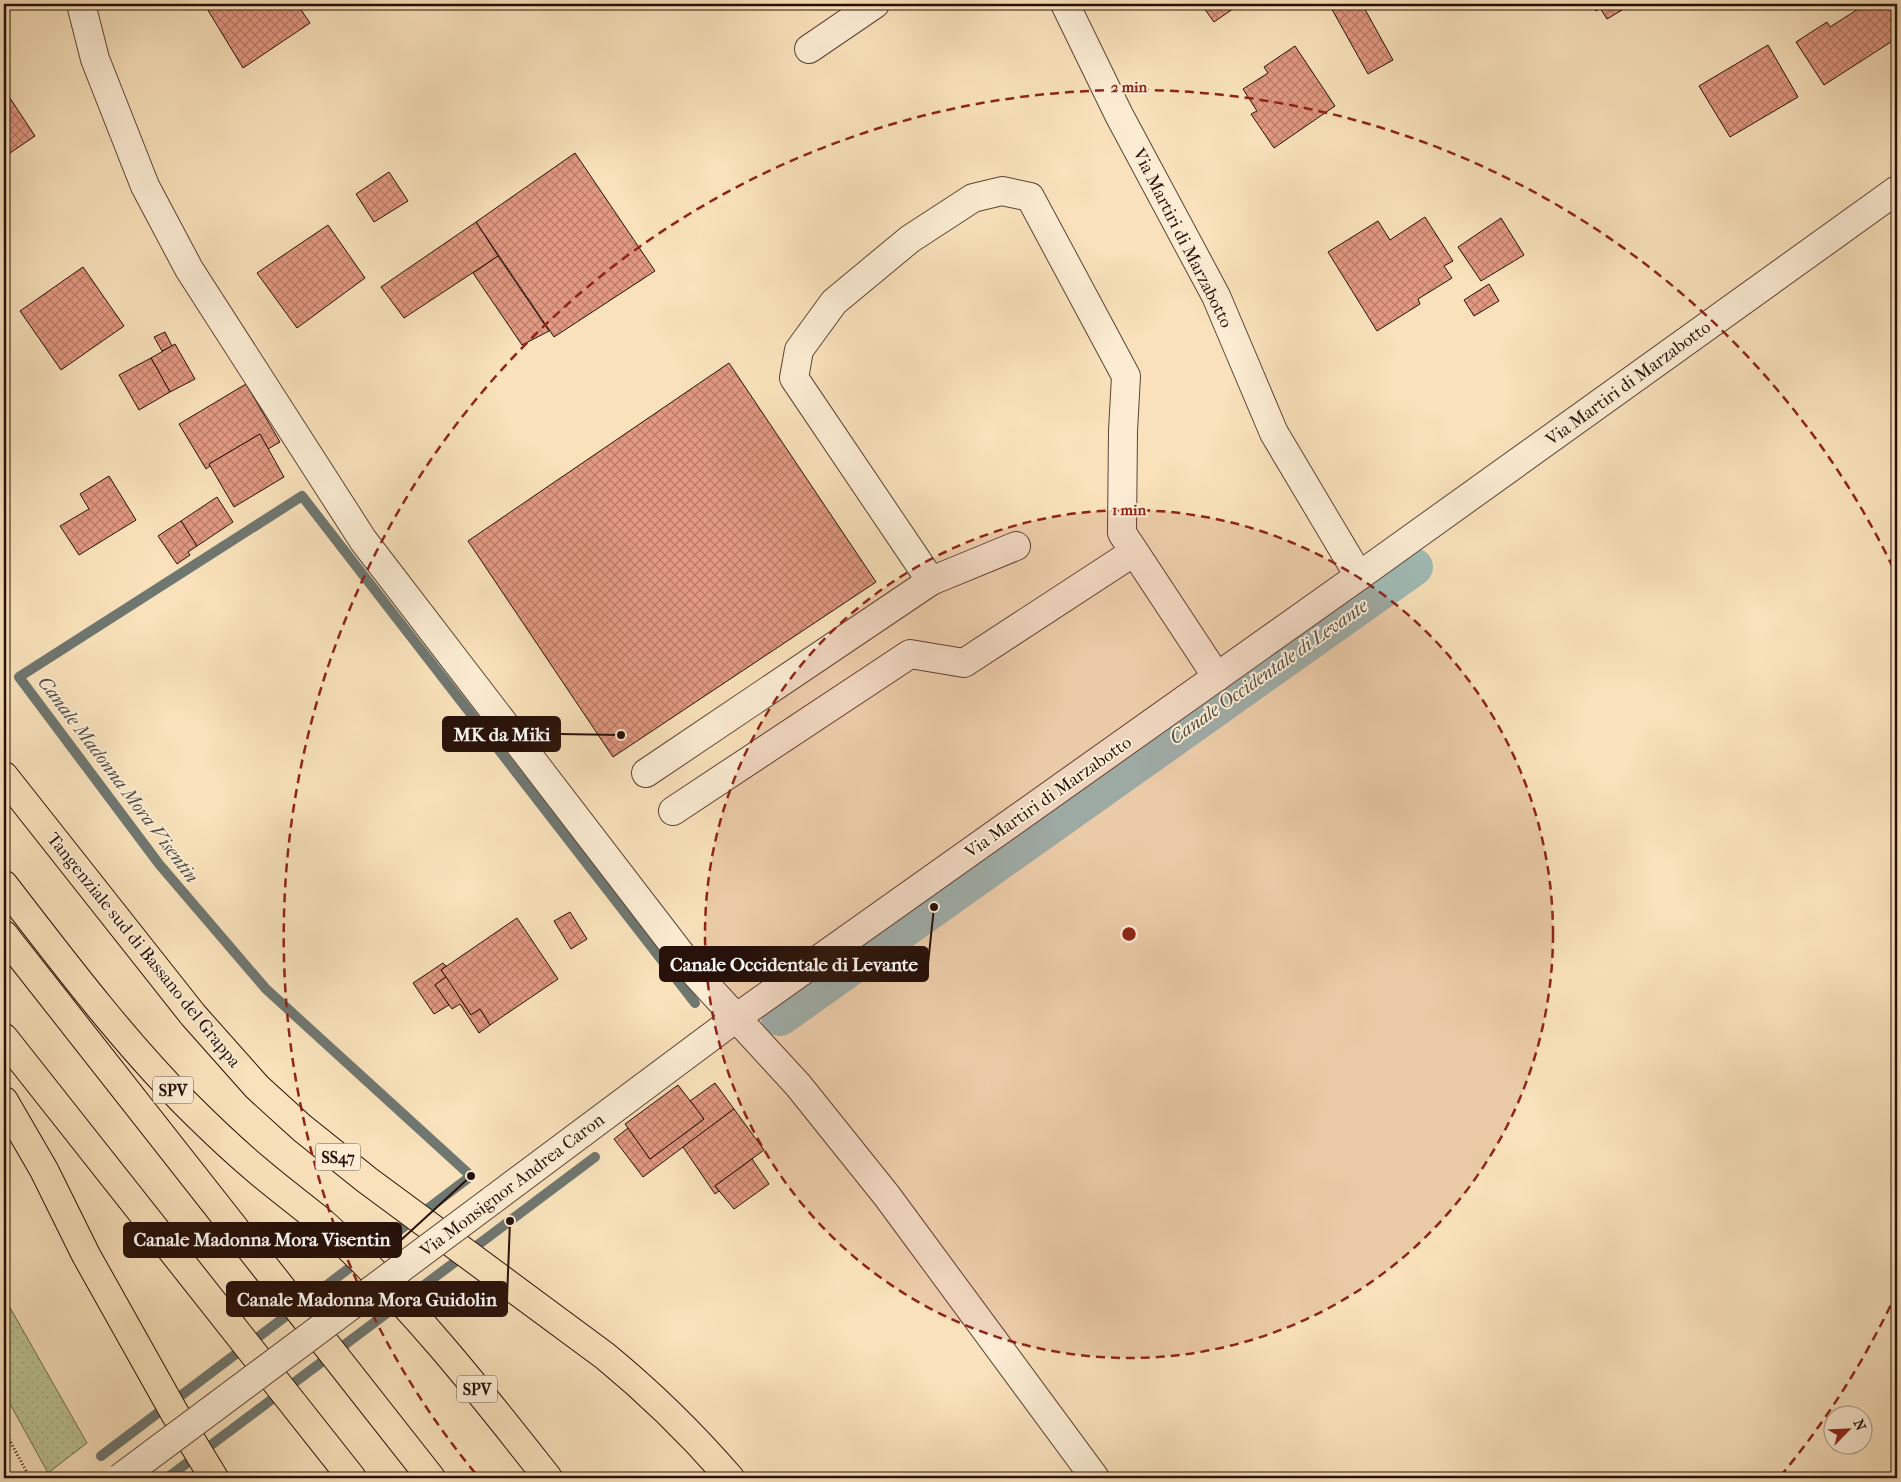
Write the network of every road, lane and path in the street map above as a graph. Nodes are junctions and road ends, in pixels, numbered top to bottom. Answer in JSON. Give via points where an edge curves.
{"nodes":[{"id":1,"x":81,"y":4,"type":"edge"},
{"id":2,"x":875,"y":4,"type":"edge"},
{"id":3,"x":1065,"y":4,"type":"edge"},
{"id":4,"x":809,"y":49,"type":"dead end"},
{"id":5,"x":1897,"y":190,"type":"edge"},
{"id":6,"x":1016,"y":546,"type":"dead end"},
{"id":7,"x":1134,"y":552,"type":"junction"},
{"id":8,"x":1360,"y":576,"type":"junction"},
{"id":9,"x":931,"y":581,"type":"junction"},
{"id":10,"x":1217,"y":677,"type":"junction"},
{"id":11,"x":646,"y":772,"type":"dead end"},
{"id":12,"x":4,"y":776,"type":"edge"},
{"id":13,"x":673,"y":810,"type":"dead end"},
{"id":14,"x":4,"y":885,"type":"edge"},
{"id":15,"x":4,"y":935,"type":"edge"},
{"id":16,"x":736,"y":1018,"type":"junction"},
{"id":17,"x":4,"y":1038,"type":"edge"},
{"id":18,"x":4,"y":1101,"type":"edge"},
{"id":19,"x":4,"y":1430,"type":"edge"},
{"id":20,"x":30,"y":1478,"type":"edge"},
{"id":21,"x":120,"y":1478,"type":"edge"},
{"id":22,"x":214,"y":1478,"type":"edge"},
{"id":23,"x":352,"y":1478,"type":"edge"},
{"id":24,"x":431,"y":1478,"type":"edge"},
{"id":25,"x":548,"y":1478,"type":"edge"},
{"id":26,"x":730,"y":1478,"type":"edge"},
{"id":27,"x":1095,"y":1478,"type":"edge"}],
"edges":[{"from":1,"to":16,"type":"street","via":[[95,59],[145,186],[189,269],[337,499],[364,540],[696,974]]},
{"from":2,"to":4,"type":"street"},
{"from":3,"to":8,"type":"street","name":"Via Martiri di Marzabotto","via":[[1118,115],[1216,296],[1274,433]]},
{"from":5,"to":8,"type":"street","name":"Via Martiri di Marzabotto"},
{"from":6,"to":9,"type":"street"},
{"from":7,"to":9,"type":"street","via":[[1122,533],[1126,376],[1030,197],[1002,191],[973,198],[910,239],[834,302],[799,350],[794,378]]},
{"from":7,"to":10,"type":"street"},
{"from":7,"to":13,"type":"street","via":[[964,664],[910,654]]},
{"from":8,"to":10,"type":"street","name":"Via Martiri di Marzabotto"},
{"from":9,"to":11,"type":"street"},
{"from":10,"to":16,"type":"street","name":"Via Martiri di Marzabotto"},
{"from":12,"to":26,"type":"highway","name":"Tangenziale sud di Bassano del Grappa","number":"SS47","via":[[193,1015],[257,1087],[360,1175],[623,1371],[686,1430]]},
{"from":14,"to":25,"type":"highway","number":"SPV","via":[[136,1051],[219,1136],[323,1224],[402,1304],[476,1388]]},
{"from":15,"to":24,"type":"highway","number":"SPV"},
{"from":16,"to":21,"type":"street","name":"Via Monsignor Andrea Caron","bridge":true},
{"from":16,"to":27,"type":"street","via":[[798,1085],[887,1196]]},
{"from":17,"to":23,"type":"highway"},
{"from":18,"to":22,"type":"highway","via":[[44,1170],[86,1255]]},
{"from":19,"to":20,"type":"path"}]}
